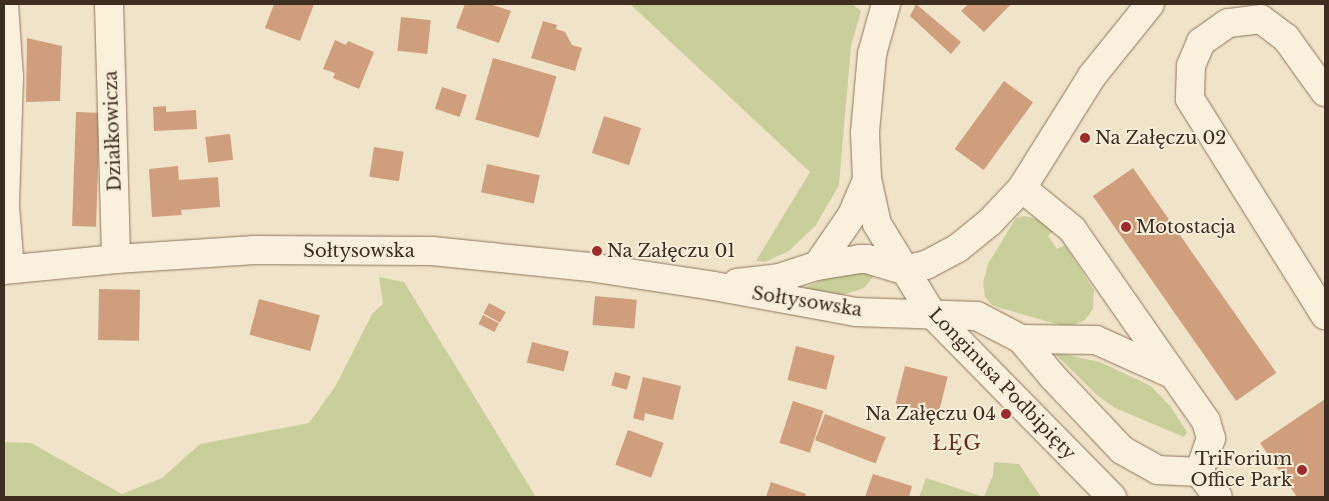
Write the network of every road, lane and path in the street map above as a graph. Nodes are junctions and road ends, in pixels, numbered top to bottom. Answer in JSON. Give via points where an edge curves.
{"nodes":[{"id":1,"x":4,"y":4,"type":"edge"},
{"id":2,"x":109,"y":4,"type":"edge"},
{"id":3,"x":886,"y":4,"type":"edge"},
{"id":4,"x":1150,"y":4,"type":"edge"},
{"id":5,"x":1325,"y":92,"type":"edge"},
{"id":6,"x":867,"y":179,"type":"junction"},
{"id":7,"x":1022,"y":188,"type":"junction"},
{"id":8,"x":116,"y":259,"type":"junction"},
{"id":9,"x":818,"y":266,"type":"junction"},
{"id":10,"x":7,"y":269,"type":"edge"},
{"id":11,"x":904,"y":270,"type":"junction"},
{"id":12,"x":714,"y":286,"type":"junction"},
{"id":13,"x":932,"y":314,"type":"junction"},
{"id":14,"x":1325,"y":316,"type":"edge"},
{"id":15,"x":1021,"y":339,"type":"junction"},
{"id":16,"x":1172,"y":374,"type":"junction"},
{"id":17,"x":1199,"y":472,"type":"junction"},
{"id":18,"x":1112,"y":497,"type":"edge"},
{"id":19,"x":1218,"y":497,"type":"edge"}],
"edges":[{"from":1,"to":10,"type":"street","via":[[9,77],[5,206]]},
{"from":2,"to":8,"type":"street","name":"Działkowicza"},
{"from":3,"to":6,"type":"street","name":"Longinusa Podbipięty","via":[[872,54],[865,133]]},
{"from":4,"to":7,"type":"street","via":[[1092,76]]},
{"from":5,"to":14,"type":"street","via":[[1286,38],[1261,19],[1228,23],[1200,42],[1191,66],[1190,99]]},
{"from":6,"to":9,"type":"street","name":"Sołtysowska","via":[[848,221]]},
{"from":6,"to":11,"type":"street","name":"Longinusa Podbipięty","via":[[877,224]]},
{"from":7,"to":11,"type":"street","via":[[990,222],[958,248],[926,265]]},
{"from":7,"to":16,"type":"street","via":[[1072,229]]},
{"from":8,"to":10,"type":"street","name":"Sołtysowska"},
{"from":8,"to":12,"type":"street","name":"Sołtysowska","via":[[255,250],[432,252],[552,262]]},
{"from":9,"to":11,"type":"street","name":"Sołtysowska","via":[[867,259]]},
{"from":9,"to":12,"type":"street","name":"Sołtysowska","via":[[778,278]]},
{"from":11,"to":13,"type":"street","name":"Longinusa Podbipięty"},
{"from":12,"to":13,"type":"street","name":"Sołtysowska","via":[[846,311]]},
{"from":13,"to":15,"type":"street","name":"Sołtysowska","via":[[977,316]]},
{"from":13,"to":18,"type":"street","name":"Longinusa Podbipięty"},
{"from":15,"to":16,"type":"street","via":[[1096,340]]},
{"from":15,"to":17,"type":"street","via":[[1052,377],[1122,450],[1158,470]]},
{"from":16,"to":17,"type":"street","via":[[1206,421],[1211,438]]},
{"from":17,"to":19,"type":"street"}]}
